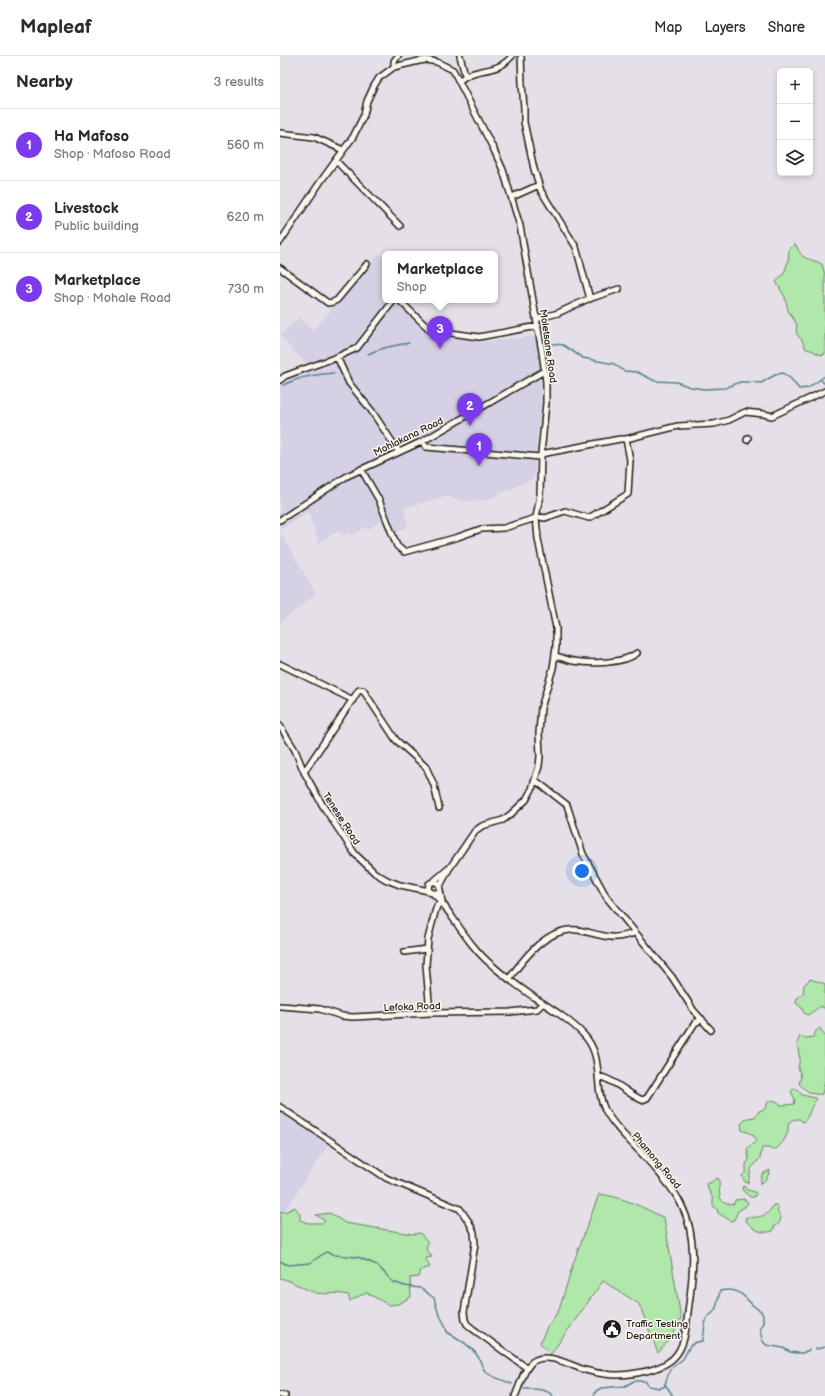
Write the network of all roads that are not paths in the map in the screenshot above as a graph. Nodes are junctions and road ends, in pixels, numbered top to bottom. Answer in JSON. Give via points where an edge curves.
{"nodes":[{"id":1,"x":398,"y":56,"type":"edge"},
{"id":2,"x":460,"y":56,"type":"edge"},
{"id":3,"x":512,"y":56,"type":"edge"},
{"id":4,"x":521,"y":56,"type":"edge"},
{"id":5,"x":394,"y":67,"type":"junction"},
{"id":6,"x":465,"y":75,"type":"junction"},
{"id":7,"x":459,"y":81,"type":"junction"},
{"id":8,"x":280,"y":133,"type":"edge"},
{"id":9,"x":343,"y":150,"type":"junction"},
{"id":10,"x":336,"y":161,"type":"junction"},
{"id":11,"x":539,"y":185,"type":"junction"},
{"id":12,"x":512,"y":197,"type":"junction"},
{"id":13,"x":400,"y":226,"type":"dead end"},
{"id":14,"x":280,"y":242,"type":"edge"},
{"id":15,"x":367,"y":264,"type":"dead end"},
{"id":16,"x":280,"y":268,"type":"edge"},
{"id":17,"x":619,"y":288,"type":"dead end"},
{"id":18,"x":590,"y":299,"type":"junction"},
{"id":19,"x":392,"y":303,"type":"edge"},
{"id":20,"x":402,"y":303,"type":"edge"},
{"id":21,"x":536,"y":319,"type":"junction"},
{"id":22,"x":538,"y":326,"type":"junction"},
{"id":23,"x":337,"y":357,"type":"junction"},
{"id":24,"x":544,"y":371,"type":"junction"},
{"id":25,"x":280,"y":380,"type":"edge"},
{"id":26,"x":825,"y":391,"type":"edge"},
{"id":27,"x":626,"y":439,"type":"junction"},
{"id":28,"x":423,"y":441,"type":"junction"},
{"id":29,"x":399,"y":452,"type":"junction"},
{"id":30,"x":540,"y":455,"type":"junction"},
{"id":31,"x":361,"y":469,"type":"junction"},
{"id":32,"x":536,"y":517,"type":"junction"},
{"id":33,"x":280,"y":520,"type":"edge"},
{"id":34,"x":637,"y":653,"type":"dead end"},
{"id":35,"x":555,"y":656,"type":"junction"},
{"id":36,"x":280,"y":664,"type":"edge"},
{"id":37,"x":353,"y":700,"type":"junction"},
{"id":38,"x":280,"y":726,"type":"edge"},
{"id":39,"x":304,"y":772,"type":"junction"},
{"id":40,"x":536,"y":780,"type":"junction"},
{"id":41,"x":439,"y":808,"type":"dead end"},
{"id":42,"x":449,"y":869,"type":"junction"},
{"id":43,"x":432,"y":882,"type":"junction"},
{"id":44,"x":419,"y":888,"type":"junction"},
{"id":45,"x":440,"y":888,"type":"junction"},
{"id":46,"x":431,"y":892,"type":"junction"},
{"id":47,"x":442,"y":902,"type":"junction"},
{"id":48,"x":635,"y":933,"type":"junction"},
{"id":49,"x":427,"y":949,"type":"junction"},
{"id":50,"x":404,"y":952,"type":"dead end"},
{"id":51,"x":509,"y":979,"type":"junction"},
{"id":52,"x":543,"y":1003,"type":"junction"},
{"id":53,"x":280,"y":1006,"type":"edge"},
{"id":54,"x":430,"y":1013,"type":"junction"},
{"id":55,"x":702,"y":1019,"type":"junction"},
{"id":56,"x":710,"y":1030,"type":"dead end"},
{"id":57,"x":598,"y":1076,"type":"junction"},
{"id":58,"x":280,"y":1107,"type":"edge"},
{"id":59,"x":527,"y":1368,"type":"junction"},
{"id":60,"x":280,"y":1395,"type":"edge"},
{"id":61,"x":285,"y":1396,"type":"edge"},
{"id":62,"x":515,"y":1396,"type":"edge"}],
"edges":[{"from":1,"to":5,"type":"street","via":[[394,61]]},
{"from":2,"to":6,"type":"street"},
{"from":3,"to":6,"type":"street","via":[[498,67]]},
{"from":4,"to":11,"type":"street","via":[[524,122]]},
{"from":5,"to":7,"type":"street","name":"Moletsane Road","via":[[426,60],[437,62],[453,70]]},
{"from":5,"to":9,"type":"street","name":"Moletsane Road","via":[[379,78],[374,86],[364,115]]},
{"from":6,"to":7,"type":"street"},
{"from":7,"to":12,"type":"street","name":"Moletsane Road","via":[[494,150]]},
{"from":8,"to":9,"type":"street","via":[[314,137]]},
{"from":9,"to":10,"type":"street","name":"Moletsane Road"},
{"from":10,"to":13,"type":"street"},
{"from":10,"to":14,"type":"street","name":"Moletsane Road"},
{"from":11,"to":12,"type":"street"},
{"from":11,"to":18,"type":"street","via":[[576,247]]},
{"from":12,"to":21,"type":"street","name":"Moletsane Road","via":[[520,226]]},
{"from":15,"to":16,"type":"street","via":[[337,300],[328,303]]},
{"from":17,"to":18,"type":"street"},
{"from":18,"to":21,"type":"street","via":[[558,313]]},
{"from":19,"to":23,"type":"street","via":[[357,348]]},
{"from":20,"to":22,"type":"street","via":[[430,330],[479,337]]},
{"from":21,"to":22,"type":"street","name":"Moletsane Road"},
{"from":22,"to":24,"type":"street","name":"Moletsane Road"},
{"from":23,"to":25,"type":"street"},
{"from":23,"to":29,"type":"street","via":[[349,383]]},
{"from":24,"to":28,"type":"street","name":"Mohlakana Road"},
{"from":24,"to":30,"type":"street","name":"Moletsane Road","via":[[546,403]]},
{"from":26,"to":27,"type":"street","via":[[772,416],[746,412],[714,424],[678,426]]},
{"from":27,"to":30,"type":"street"},
{"from":27,"to":32,"type":"street","via":[[630,460],[628,494],[589,518],[565,511],[545,518]]},
{"from":28,"to":29,"type":"street","name":"Mohlakana Road"},
{"from":28,"to":30,"type":"street","via":[[426,447]]},
{"from":29,"to":31,"type":"street","name":"Mohlakana Road"},
{"from":30,"to":32,"type":"street","name":"Moletsane Road","via":[[540,495]]},
{"from":31,"to":32,"type":"street","via":[[379,500],[397,546],[404,552],[481,529],[504,528]]},
{"from":31,"to":33,"type":"street","name":"Mohlakana Road"},
{"from":32,"to":35,"type":"street","name":"Moletsane Road","via":[[556,628]]},
{"from":34,"to":35,"type":"street","via":[[631,658],[603,662],[573,661]]},
{"from":35,"to":40,"type":"street","name":"Moletsane Road","via":[[541,708],[540,766]]},
{"from":36,"to":37,"type":"street"},
{"from":37,"to":39,"type":"street"},
{"from":37,"to":41,"type":"street","via":[[359,690],[363,690],[396,740],[426,767],[434,785]]},
{"from":38,"to":39,"type":"street","name":"Tenese Road"},
{"from":39,"to":44,"type":"street","name":"Tenese Road","via":[[339,832],[364,864],[386,880]]},
{"from":40,"to":42,"type":"street","name":"Moletsane Road","via":[[526,800],[518,809],[503,820],[478,829]]},
{"from":40,"to":48,"type":"street","via":[[567,805],[583,854],[600,887]]},
{"from":42,"to":43,"type":"street","name":"Moletsane Road"},
{"from":42,"to":45,"type":"street","name":"Moletsane Road"},
{"from":43,"to":44,"type":"street"},
{"from":43,"to":45,"type":"street","via":[[438,882]]},
{"from":43,"to":46,"type":"street"},
{"from":44,"to":46,"type":"street","name":"Tenese Road"},
{"from":45,"to":46,"type":"street","via":[[437,893]]},
{"from":45,"to":47,"type":"street","name":"Phamong Road"},
{"from":46,"to":47,"type":"street","name":"Phamong Road"},
{"from":47,"to":49,"type":"street","via":[[435,912]]},
{"from":47,"to":51,"type":"street","name":"Phamong Road","via":[[468,940]]},
{"from":48,"to":51,"type":"street","via":[[612,938],[568,930],[547,937],[529,953]]},
{"from":48,"to":55,"type":"street","via":[[672,977]]},
{"from":49,"to":50,"type":"street"},
{"from":49,"to":54,"type":"street"},
{"from":51,"to":52,"type":"street","name":"Phamong Road"},
{"from":52,"to":54,"type":"street","name":"Lefoka Road","via":[[537,1008],[521,1012]]},
{"from":52,"to":57,"type":"street","name":"Phamong Road","via":[[585,1036],[598,1065]]},
{"from":53,"to":54,"type":"street","name":"Lefoka Road","via":[[320,1010],[353,1017]]},
{"from":55,"to":56,"type":"street"},
{"from":55,"to":57,"type":"street","via":[[689,1031],[647,1098],[642,1100],[616,1083]]},
{"from":57,"to":59,"type":"street","name":"Phamong Road","via":[[601,1100],[608,1115],[669,1184],[688,1220],[693,1255],[684,1340],[670,1362],[644,1371],[606,1374],[562,1361],[542,1359],[532,1362]]},
{"from":58,"to":59,"type":"street","via":[[386,1178],[460,1209],[474,1232],[475,1244],[466,1291],[465,1320],[472,1329]]},
{"from":59,"to":62,"type":"street"},
{"from":60,"to":61,"type":"street"}]}
